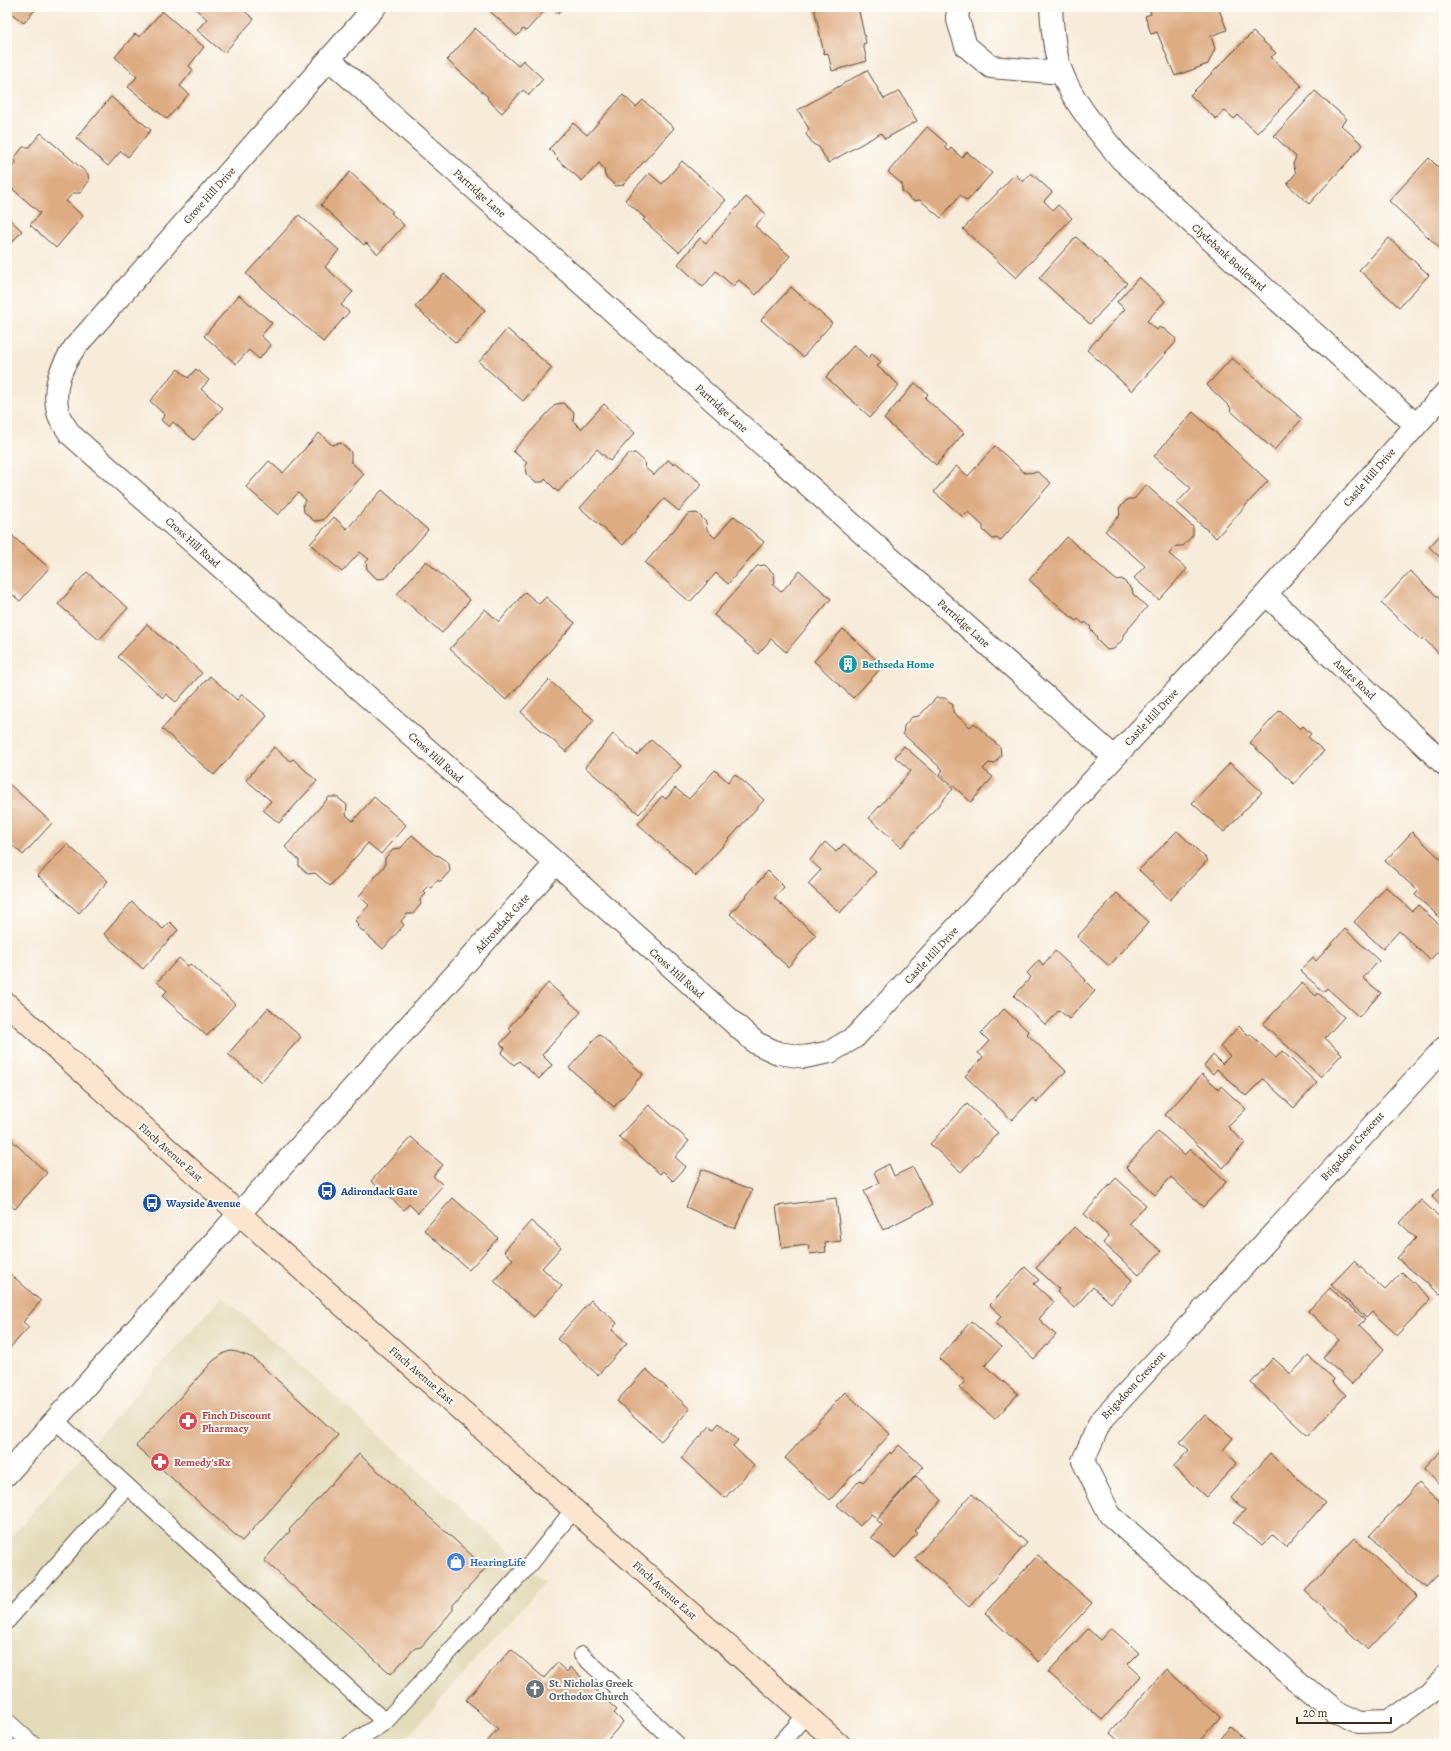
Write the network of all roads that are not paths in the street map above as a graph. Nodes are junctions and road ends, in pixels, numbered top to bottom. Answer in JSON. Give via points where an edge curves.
{"nodes":[{"id":1,"x":375,"y":7,"type":"edge"},
{"id":2,"x":959,"y":7,"type":"edge"},
{"id":3,"x":1051,"y":7,"type":"edge"},
{"id":4,"x":330,"y":60,"type":"junction"},
{"id":5,"x":1062,"y":73,"type":"junction"},
{"id":6,"x":56,"y":390,"type":"joint"},
{"id":7,"x":1444,"y":394,"type":"edge"},
{"id":8,"x":1415,"y":424,"type":"junction"},
{"id":9,"x":1266,"y":594,"type":"junction"},
{"id":10,"x":1114,"y":757,"type":"junction"},
{"id":11,"x":1444,"y":764,"type":"edge"},
{"id":12,"x":556,"y":863,"type":"junction"},
{"id":13,"x":7,"y":1004,"type":"edge"},
{"id":14,"x":855,"y":1037,"type":"joint"},
{"id":15,"x":1444,"y":1048,"type":"edge"},
{"id":16,"x":239,"y":1214,"type":"junction"},
{"id":17,"x":55,"y":1420,"type":"junction"},
{"id":18,"x":7,"y":1474,"type":"edge"},
{"id":19,"x":127,"y":1486,"type":"junction"},
{"id":20,"x":574,"y":1509,"type":"junction"},
{"id":21,"x":7,"y":1620,"type":"edge"},
{"id":22,"x":582,"y":1655,"type":"dead end"},
{"id":23,"x":1444,"y":1676,"type":"edge"},
{"id":24,"x":806,"y":1715,"type":"junction"},
{"id":25,"x":7,"y":1722,"type":"edge"},
{"id":26,"x":385,"y":1722,"type":"junction"},
{"id":27,"x":32,"y":1744,"type":"edge"},
{"id":28,"x":350,"y":1744,"type":"edge"},
{"id":29,"x":677,"y":1744,"type":"edge"},
{"id":30,"x":780,"y":1744,"type":"edge"},
{"id":31,"x":839,"y":1744,"type":"edge"}],
"edges":[{"from":1,"to":4,"type":"street","name":"Grove Hill Drive"},
{"from":2,"to":5,"type":"street","via":[[957,16],[966,46],[991,67]]},
{"from":3,"to":5,"type":"street","name":"Clydebank Boulevard","via":[[1052,26]]},
{"from":4,"to":6,"type":"street","name":"Grove Hill Drive","via":[[75,347],[61,367]]},
{"from":4,"to":10,"type":"street","name":"Partridge Lane"},
{"from":5,"to":8,"type":"street","name":"Clydebank Boulevard","via":[[1087,117],[1121,159]]},
{"from":6,"to":12,"type":"street","name":"Cross Hill Road","via":[[58,413],[70,434]]},
{"from":7,"to":8,"type":"street","name":"Castle Hill Drive"},
{"from":8,"to":9,"type":"street","name":"Castle Hill Drive"},
{"from":9,"to":10,"type":"street","name":"Castle Hill Drive"},
{"from":9,"to":11,"type":"street","name":"Andes Road"},
{"from":10,"to":14,"type":"street","name":"Castle Hill Drive"},
{"from":12,"to":14,"type":"street","name":"Cross Hill Road","via":[[756,1043],[778,1053],[805,1057],[830,1052]]},
{"from":12,"to":16,"type":"street","name":"Adirondack Gate"},
{"from":13,"to":16,"type":"main road","name":"Finch Avenue East"},
{"from":15,"to":23,"type":"street","name":"Brigadoon Crescent","via":[[1100,1422],[1084,1461],[1110,1515],[1334,1711],[1359,1723],[1388,1722],[1428,1693]]},
{"from":16,"to":17,"type":"street"},
{"from":16,"to":20,"type":"main road","name":"Finch Avenue East"},
{"from":17,"to":18,"type":"street"},
{"from":17,"to":19,"type":"lane"},
{"from":19,"to":21,"type":"lane"},
{"from":19,"to":26,"type":"lane"},
{"from":20,"to":24,"type":"main road","name":"Finch Avenue East"},
{"from":20,"to":26,"type":"lane","via":[[532,1562]]},
{"from":22,"to":29,"type":"lane"},
{"from":24,"to":30,"type":"lane"},
{"from":24,"to":31,"type":"main road","name":"Finch Avenue East"},
{"from":25,"to":27,"type":"lane"},
{"from":26,"to":28,"type":"lane"}]}
